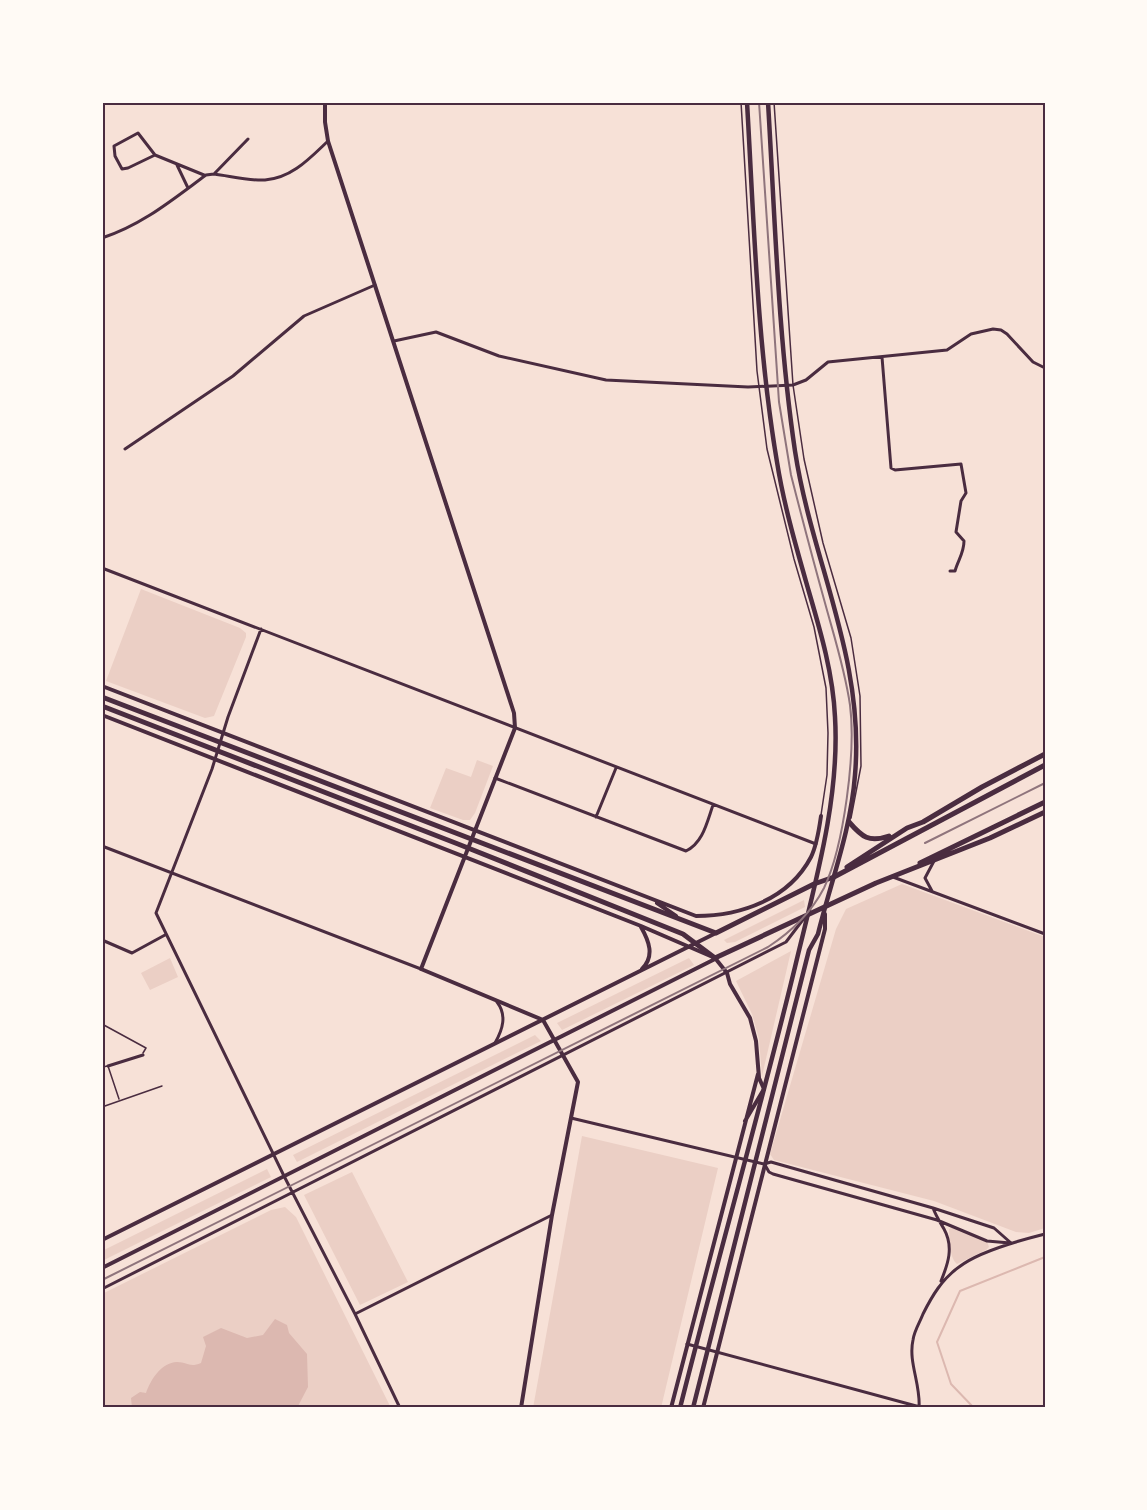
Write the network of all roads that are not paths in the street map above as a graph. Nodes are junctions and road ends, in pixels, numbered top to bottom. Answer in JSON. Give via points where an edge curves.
{"nodes":[{"id":1,"x":325,"y":102,"type":"edge"},
{"id":2,"x":741,"y":102,"type":"edge"},
{"id":3,"x":747,"y":102,"type":"edge"},
{"id":4,"x":768,"y":102,"type":"edge"},
{"id":5,"x":774,"y":102,"type":"edge"},
{"id":6,"x":248,"y":139,"type":"dead end"},
{"id":7,"x":328,"y":141,"type":"junction"},
{"id":8,"x":155,"y":155,"type":"junction"},
{"id":9,"x":177,"y":165,"type":"junction"},
{"id":10,"x":214,"y":174,"type":"junction"},
{"id":11,"x":206,"y":175,"type":"junction"},
{"id":12,"x":188,"y":188,"type":"junction"},
{"id":13,"x":102,"y":238,"type":"edge"},
{"id":14,"x":375,"y":285,"type":"junction"},
{"id":15,"x":393,"y":341,"type":"junction"},
{"id":16,"x":882,"y":357,"type":"junction"},
{"id":17,"x":1045,"y":368,"type":"edge"},
{"id":18,"x":759,"y":386,"type":"junction"},
{"id":19,"x":766,"y":386,"type":"junction"},
{"id":20,"x":790,"y":386,"type":"junction"},
{"id":21,"x":125,"y":449,"type":"dead end"},
{"id":22,"x":102,"y":568,"type":"edge"},
{"id":23,"x":950,"y":571,"type":"dead end"},
{"id":24,"x":261,"y":629,"type":"junction"},
{"id":25,"x":102,"y":686,"type":"edge"},
{"id":26,"x":102,"y":697,"type":"edge"},
{"id":27,"x":102,"y":706,"type":"edge"},
{"id":28,"x":102,"y":715,"type":"edge"},
{"id":29,"x":515,"y":728,"type":"junction"},
{"id":30,"x":223,"y":734,"type":"junction"},
{"id":31,"x":220,"y":743,"type":"junction"},
{"id":32,"x":218,"y":750,"type":"junction"},
{"id":33,"x":1045,"y":754,"type":"edge"},
{"id":34,"x":215,"y":760,"type":"junction"},
{"id":35,"x":1045,"y":765,"type":"edge"},
{"id":36,"x":616,"y":768,"type":"junction"},
{"id":37,"x":495,"y":778,"type":"junction"},
{"id":38,"x":1045,"y":802,"type":"edge"},
{"id":39,"x":713,"y":805,"type":"junction"},
{"id":40,"x":1045,"y":812,"type":"edge"},
{"id":41,"x":821,"y":816,"type":"joint"},
{"id":42,"x":596,"y":817,"type":"junction"},
{"id":43,"x":849,"y":822,"type":"junction"},
{"id":44,"x":923,"y":822,"type":"junction"},
{"id":45,"x":907,"y":828,"type":"junction"},
{"id":46,"x":475,"y":831,"type":"junction"},
{"id":47,"x":471,"y":839,"type":"junction"},
{"id":48,"x":816,"y":844,"type":"junction"},
{"id":49,"x":102,"y":846,"type":"edge"},
{"id":50,"x":468,"y":848,"type":"junction"},
{"id":51,"x":879,"y":853,"type":"junction"},
{"id":52,"x":464,"y":857,"type":"junction"},
{"id":53,"x":934,"y":861,"type":"junction"},
{"id":54,"x":172,"y":873,"type":"junction"},
{"id":55,"x":834,"y":877,"type":"junction"},
{"id":56,"x":892,"y":877,"type":"junction"},
{"id":57,"x":814,"y":884,"type":"junction"},
{"id":58,"x":932,"y":891,"type":"junction"},
{"id":59,"x":652,"y":899,"type":"junction"},
{"id":60,"x":824,"y":907,"type":"junction"},
{"id":61,"x":807,"y":915,"type":"junction"},
{"id":62,"x":683,"y":921,"type":"junction"},
{"id":63,"x":641,"y":926,"type":"junction"},
{"id":64,"x":716,"y":933,"type":"junction"},
{"id":65,"x":1045,"y":934,"type":"edge"},
{"id":66,"x":165,"y":935,"type":"junction"},
{"id":67,"x":102,"y":940,"type":"edge"},
{"id":68,"x":696,"y":944,"type":"junction"},
{"id":69,"x":688,"y":947,"type":"junction"},
{"id":70,"x":715,"y":958,"type":"junction"},
{"id":71,"x":421,"y":969,"type":"junction"},
{"id":72,"x":639,"y":972,"type":"junction"},
{"id":73,"x":727,"y":973,"type":"junction"},
{"id":74,"x":495,"y":1000,"type":"junction"},
{"id":75,"x":543,"y":1020,"type":"junction"},
{"id":76,"x":102,"y":1024,"type":"edge"},
{"id":77,"x":554,"y":1040,"type":"junction"},
{"id":78,"x":494,"y":1044,"type":"junction"},
{"id":79,"x":143,"y":1054,"type":"joint"},
{"id":80,"x":562,"y":1056,"type":"junction"},
{"id":81,"x":104,"y":1067,"type":"edge"},
{"id":82,"x":759,"y":1071,"type":"junction"},
{"id":83,"x":162,"y":1086,"type":"dead end"},
{"id":84,"x":764,"y":1089,"type":"junction"},
{"id":85,"x":120,"y":1101,"type":"junction"},
{"id":86,"x":102,"y":1107,"type":"edge"},
{"id":87,"x":571,"y":1118,"type":"junction"},
{"id":88,"x":745,"y":1121,"type":"junction"},
{"id":89,"x":274,"y":1154,"type":"junction"},
{"id":90,"x":735,"y":1157,"type":"junction"},
{"id":91,"x":745,"y":1160,"type":"junction"},
{"id":92,"x":755,"y":1162,"type":"junction"},
{"id":93,"x":764,"y":1164,"type":"junction"},
{"id":94,"x":284,"y":1176,"type":"junction"},
{"id":95,"x":293,"y":1192,"type":"junction"},
{"id":96,"x":933,"y":1208,"type":"junction"},
{"id":97,"x":552,"y":1215,"type":"junction"},
{"id":98,"x":937,"y":1220,"type":"junction"},
{"id":99,"x":1045,"y":1234,"type":"edge"},
{"id":100,"x":102,"y":1240,"type":"edge"},
{"id":101,"x":1011,"y":1243,"type":"junction"},
{"id":102,"x":102,"y":1268,"type":"edge"},
{"id":103,"x":940,"y":1284,"type":"junction"},
{"id":104,"x":102,"y":1289,"type":"edge"},
{"id":105,"x":355,"y":1314,"type":"junction"},
{"id":106,"x":687,"y":1344,"type":"junction"},
{"id":107,"x":696,"y":1346,"type":"junction"},
{"id":108,"x":707,"y":1349,"type":"junction"},
{"id":109,"x":717,"y":1352,"type":"junction"},
{"id":110,"x":919,"y":1407,"type":"edge"},
{"id":111,"x":400,"y":1408,"type":"edge"},
{"id":112,"x":521,"y":1408,"type":"edge"},
{"id":113,"x":671,"y":1408,"type":"edge"},
{"id":114,"x":680,"y":1408,"type":"edge"},
{"id":115,"x":693,"y":1408,"type":"edge"},
{"id":116,"x":704,"y":1408,"type":"edge"}],
"edges":[{"from":1,"to":7,"type":"street"},
{"from":2,"to":18,"type":"lane"},
{"from":3,"to":19,"type":"main road"},
{"from":4,"to":20,"type":"main road"},
{"from":5,"to":20,"type":"lane"},
{"from":6,"to":10,"type":"street"},
{"from":7,"to":10,"type":"street","via":[[290,173],[265,180]]},
{"from":7,"to":14,"type":"street"},
{"from":8,"to":8,"type":"street","via":[[138,133],[114,146],[122,169]]},
{"from":8,"to":9,"type":"street"},
{"from":9,"to":11,"type":"street"},
{"from":9,"to":12,"type":"street"},
{"from":10,"to":11,"type":"street"},
{"from":11,"to":12,"type":"street"},
{"from":12,"to":13,"type":"street","via":[[152,216]]},
{"from":14,"to":15,"type":"street"},
{"from":14,"to":21,"type":"street","via":[[304,316],[233,376]]},
{"from":15,"to":18,"type":"street","via":[[436,332],[499,357],[606,380]]},
{"from":15,"to":29,"type":"street","via":[[514,713]]},
{"from":16,"to":17,"type":"street","via":[[947,350],[972,334],[993,329],[1007,334],[1033,362]]},
{"from":16,"to":20,"type":"street","via":[[828,362],[806,380]]},
{"from":16,"to":23,"type":"street","via":[[891,468],[961,464],[966,493],[956,532],[964,541],[964,552],[955,571]]},
{"from":18,"to":19,"type":"street"},
{"from":18,"to":41,"type":"lane","via":[[777,495],[814,627],[826,688],[828,743]]},
{"from":19,"to":20,"type":"street"},
{"from":19,"to":57,"type":"main road","via":[[777,465],[828,657],[836,718],[831,800]]},
{"from":20,"to":43,"type":"main road","via":[[798,465],[849,663],[856,757]]},
{"from":22,"to":24,"type":"street"},
{"from":24,"to":29,"type":"street"},
{"from":24,"to":30,"type":"street"},
{"from":25,"to":30,"type":"street"},
{"from":26,"to":31,"type":"main road"},
{"from":27,"to":32,"type":"main road"},
{"from":28,"to":34,"type":"street"},
{"from":29,"to":36,"type":"street"},
{"from":29,"to":37,"type":"street"},
{"from":30,"to":31,"type":"street"},
{"from":30,"to":46,"type":"street"},
{"from":31,"to":32,"type":"street"},
{"from":31,"to":47,"type":"main road"},
{"from":32,"to":34,"type":"street"},
{"from":32,"to":50,"type":"main road"},
{"from":33,"to":44,"type":"main road"},
{"from":34,"to":52,"type":"street"},
{"from":34,"to":54,"type":"street"},
{"from":35,"to":51,"type":"main road"},
{"from":36,"to":39,"type":"street"},
{"from":36,"to":42,"type":"street"},
{"from":37,"to":42,"type":"street"},
{"from":37,"to":46,"type":"street"},
{"from":38,"to":56,"type":"main road"},
{"from":39,"to":42,"type":"street","via":[[701,837],[695,847],[686,851]]},
{"from":39,"to":48,"type":"street"},
{"from":40,"to":53,"type":"main road"},
{"from":41,"to":48,"type":"street"},
{"from":43,"to":45,"type":"main road","via":[[874,840]]},
{"from":43,"to":55,"type":"main road"},
{"from":44,"to":45,"type":"main road"},
{"from":44,"to":51,"type":"main road"},
{"from":45,"to":55,"type":"main road"},
{"from":46,"to":47,"type":"street"},
{"from":46,"to":59,"type":"street"},
{"from":47,"to":50,"type":"street"},
{"from":47,"to":62,"type":"main road"},
{"from":48,"to":59,"type":"street","via":[[802,873],[787,888],[736,913],[696,916]]},
{"from":49,"to":54,"type":"street"},
{"from":50,"to":52,"type":"street"},
{"from":50,"to":68,"type":"main road","via":[[683,934]]},
{"from":51,"to":55,"type":"main road"},
{"from":52,"to":63,"type":"street"},
{"from":52,"to":71,"type":"street"},
{"from":53,"to":56,"type":"main road"},
{"from":53,"to":58,"type":"street","via":[[926,878]]},
{"from":54,"to":66,"type":"street","via":[[156,913]]},
{"from":54,"to":71,"type":"street"},
{"from":55,"to":57,"type":"main road"},
{"from":55,"to":60,"type":"main road"},
{"from":56,"to":58,"type":"street"},
{"from":56,"to":60,"type":"main road"},
{"from":57,"to":61,"type":"main road"},
{"from":57,"to":64,"type":"main road"},
{"from":58,"to":65,"type":"street"},
{"from":59,"to":62,"type":"street"},
{"from":60,"to":61,"type":"main road"},
{"from":60,"to":92,"type":"main road","via":[[818,934],[809,950]]},
{"from":60,"to":93,"type":"street","via":[[825,929]]},
{"from":61,"to":70,"type":"main road"},
{"from":61,"to":73,"type":"street","via":[[786,942]]},
{"from":61,"to":84,"type":"main road"},
{"from":62,"to":64,"type":"main road"},
{"from":63,"to":69,"type":"street"},
{"from":63,"to":72,"type":"street","via":[[650,948]]},
{"from":64,"to":68,"type":"street"},
{"from":66,"to":67,"type":"street","via":[[132,952]]},
{"from":66,"to":89,"type":"street"},
{"from":68,"to":69,"type":"street"},
{"from":68,"to":70,"type":"main road"},
{"from":69,"to":70,"type":"street"},
{"from":69,"to":72,"type":"street"},
{"from":70,"to":73,"type":"street"},
{"from":70,"to":77,"type":"street"},
{"from":71,"to":74,"type":"street"},
{"from":72,"to":75,"type":"street"},
{"from":73,"to":80,"type":"street"},
{"from":73,"to":82,"type":"street","via":[[729,984],[750,1018]]},
{"from":74,"to":75,"type":"street"},
{"from":74,"to":78,"type":"street","via":[[501,1008],[503,1024]]},
{"from":75,"to":77,"type":"street"},
{"from":75,"to":78,"type":"street"},
{"from":76,"to":79,"type":"lane","via":[[146,1048]]},
{"from":77,"to":80,"type":"street"},
{"from":77,"to":94,"type":"street"},
{"from":78,"to":89,"type":"street"},
{"from":79,"to":81,"type":"street"},
{"from":80,"to":87,"type":"street","via":[[578,1082]]},
{"from":80,"to":95,"type":"street"},
{"from":81,"to":85,"type":"lane"},
{"from":82,"to":84,"type":"street"},
{"from":82,"to":88,"type":"street"},
{"from":83,"to":85,"type":"lane"},
{"from":84,"to":88,"type":"street"},
{"from":84,"to":91,"type":"main road"},
{"from":85,"to":86,"type":"lane"},
{"from":87,"to":90,"type":"street"},
{"from":87,"to":97,"type":"street"},
{"from":88,"to":90,"type":"street"},
{"from":89,"to":94,"type":"street"},
{"from":89,"to":100,"type":"street"},
{"from":90,"to":91,"type":"street"},
{"from":90,"to":106,"type":"street"},
{"from":91,"to":92,"type":"street"},
{"from":91,"to":107,"type":"main road"},
{"from":92,"to":93,"type":"street"},
{"from":92,"to":108,"type":"main road"},
{"from":93,"to":96,"type":"street","via":[[776,1163]]},
{"from":93,"to":98,"type":"street","via":[[773,1174]]},
{"from":93,"to":109,"type":"street"},
{"from":94,"to":95,"type":"street"},
{"from":94,"to":102,"type":"street"},
{"from":95,"to":104,"type":"street"},
{"from":95,"to":105,"type":"street"},
{"from":96,"to":98,"type":"street"},
{"from":96,"to":101,"type":"street","via":[[993,1228]]},
{"from":97,"to":105,"type":"street"},
{"from":97,"to":112,"type":"street"},
{"from":98,"to":101,"type":"street","via":[[987,1240]]},
{"from":98,"to":103,"type":"street","via":[[945,1231],[950,1260]]},
{"from":99,"to":101,"type":"street"},
{"from":101,"to":103,"type":"street","via":[[960,1266]]},
{"from":103,"to":110,"type":"street","via":[[913,1339]]},
{"from":105,"to":111,"type":"street"},
{"from":106,"to":107,"type":"street"},
{"from":106,"to":113,"type":"street"},
{"from":107,"to":108,"type":"street"},
{"from":107,"to":114,"type":"main road"},
{"from":108,"to":109,"type":"street"},
{"from":108,"to":115,"type":"main road"},
{"from":109,"to":110,"type":"street"},
{"from":109,"to":116,"type":"street"}]}
